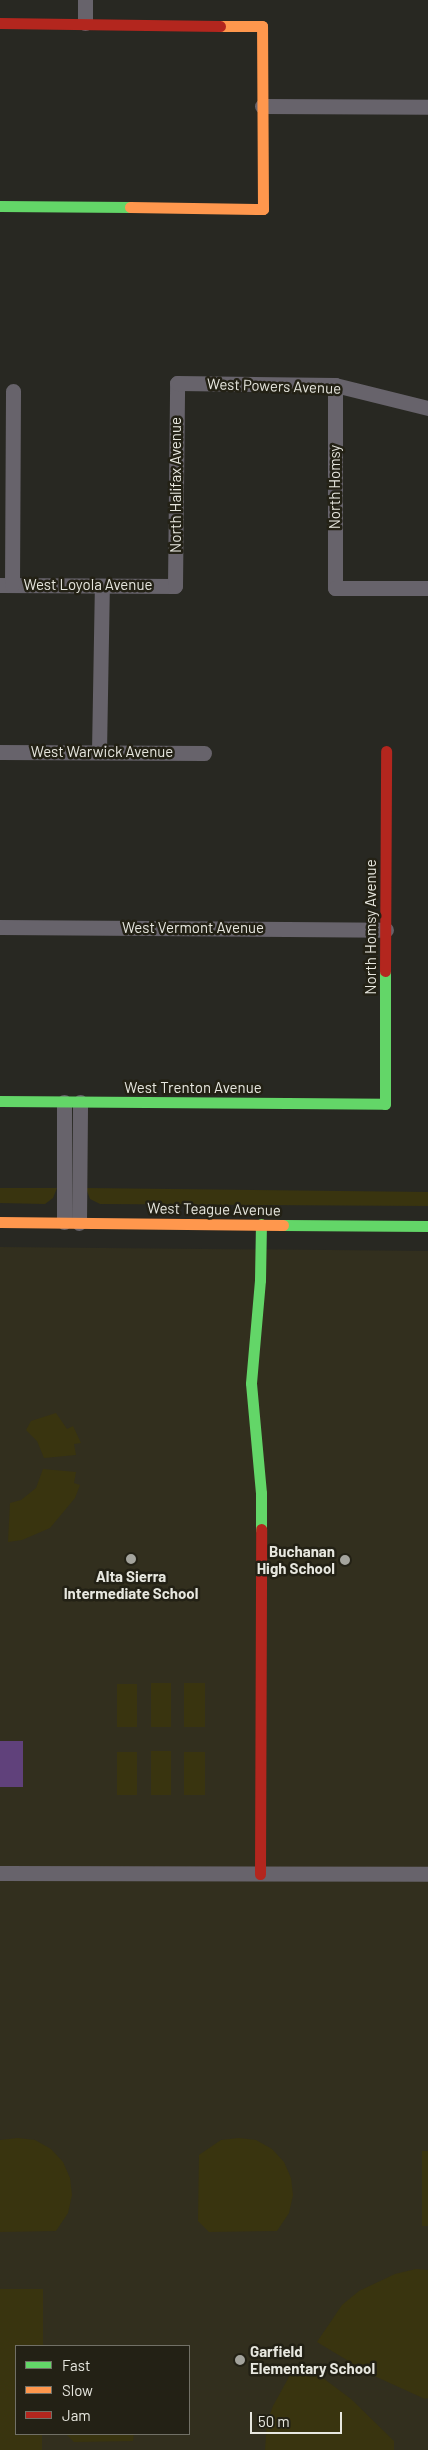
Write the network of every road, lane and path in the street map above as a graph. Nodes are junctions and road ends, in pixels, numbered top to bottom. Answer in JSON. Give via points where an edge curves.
{"nodes":[{"id":1,"x":85,"y":0,"type":"edge"},
{"id":2,"x":0,"y":22,"type":"edge"},
{"id":3,"x":85,"y":23,"type":"junction"},
{"id":4,"x":262,"y":106,"type":"junction"},
{"id":5,"x":428,"y":107,"type":"edge"},
{"id":6,"x":0,"y":206,"type":"edge"},
{"id":7,"x":177,"y":383,"type":"joint"},
{"id":8,"x":334,"y":385,"type":"junction"},
{"id":9,"x":13,"y":391,"type":"dead end"},
{"id":10,"x":428,"y":408,"type":"edge"},
{"id":11,"x":6,"y":585,"type":"edge"},
{"id":12,"x":102,"y":586,"type":"junction"},
{"id":13,"x":175,"y":586,"type":"joint"},
{"id":14,"x":428,"y":588,"type":"edge"},
{"id":15,"x":386,"y":751,"type":"dead end"},
{"id":16,"x":0,"y":752,"type":"edge"},
{"id":17,"x":100,"y":752,"type":"junction"},
{"id":18,"x":204,"y":753,"type":"dead end"},
{"id":19,"x":0,"y":927,"type":"edge"},
{"id":20,"x":386,"y":930,"type":"junction"},
{"id":21,"x":0,"y":1101,"type":"edge"},
{"id":22,"x":64,"y":1102,"type":"junction"},
{"id":23,"x":80,"y":1102,"type":"junction"},
{"id":24,"x":385,"y":1104,"type":"joint"},
{"id":25,"x":0,"y":1222,"type":"edge"},
{"id":26,"x":71,"y":1222,"type":"junction"},
{"id":27,"x":261,"y":1224,"type":"junction"},
{"id":28,"x":428,"y":1226,"type":"edge"},
{"id":29,"x":0,"y":1873,"type":"edge"},
{"id":30,"x":260,"y":1874,"type":"junction"},
{"id":31,"x":428,"y":1874,"type":"edge"}],
"edges":[{"from":1,"to":3,"type":"street"},
{"from":2,"to":3,"type":"street"},
{"from":3,"to":4,"type":"street","via":[[262,26]]},
{"from":4,"to":5,"type":"street"},
{"from":4,"to":6,"type":"street","via":[[263,209]]},
{"from":7,"to":8,"type":"street","name":"West Powers Avenue"},
{"from":7,"to":13,"type":"street","name":"North Halifax Avenue"},
{"from":8,"to":10,"type":"street","name":"West Powers Avenue"},
{"from":8,"to":14,"type":"street","name":"North Homsy","via":[[335,588]]},
{"from":9,"to":11,"type":"street"},
{"from":11,"to":12,"type":"street","name":"West Loyola Avenue"},
{"from":12,"to":13,"type":"street","name":"West Loyola Avenue"},
{"from":12,"to":17,"type":"street"},
{"from":15,"to":20,"type":"street","name":"North Homsy Avenue"},
{"from":16,"to":17,"type":"street","name":"West Warwick Avenue"},
{"from":17,"to":18,"type":"street","name":"West Warwick Avenue"},
{"from":19,"to":20,"type":"street","name":"West Vermont Avenue"},
{"from":20,"to":24,"type":"street","name":"North Homsy Avenue"},
{"from":21,"to":22,"type":"street","name":"West Trenton Avenue"},
{"from":22,"to":23,"type":"street","name":"West Trenton Avenue"},
{"from":22,"to":26,"type":"street"},
{"from":23,"to":24,"type":"street","name":"West Trenton Avenue"},
{"from":23,"to":26,"type":"street"},
{"from":25,"to":26,"type":"street","name":"West Teague Avenue"},
{"from":26,"to":27,"type":"street","name":"West Teague Avenue"},
{"from":27,"to":28,"type":"street","name":"West Teague Avenue"},
{"from":27,"to":30,"type":"street","via":[[260,1280],[251,1383],[261,1493]]},
{"from":29,"to":30,"type":"street"},
{"from":30,"to":31,"type":"street"}]}
